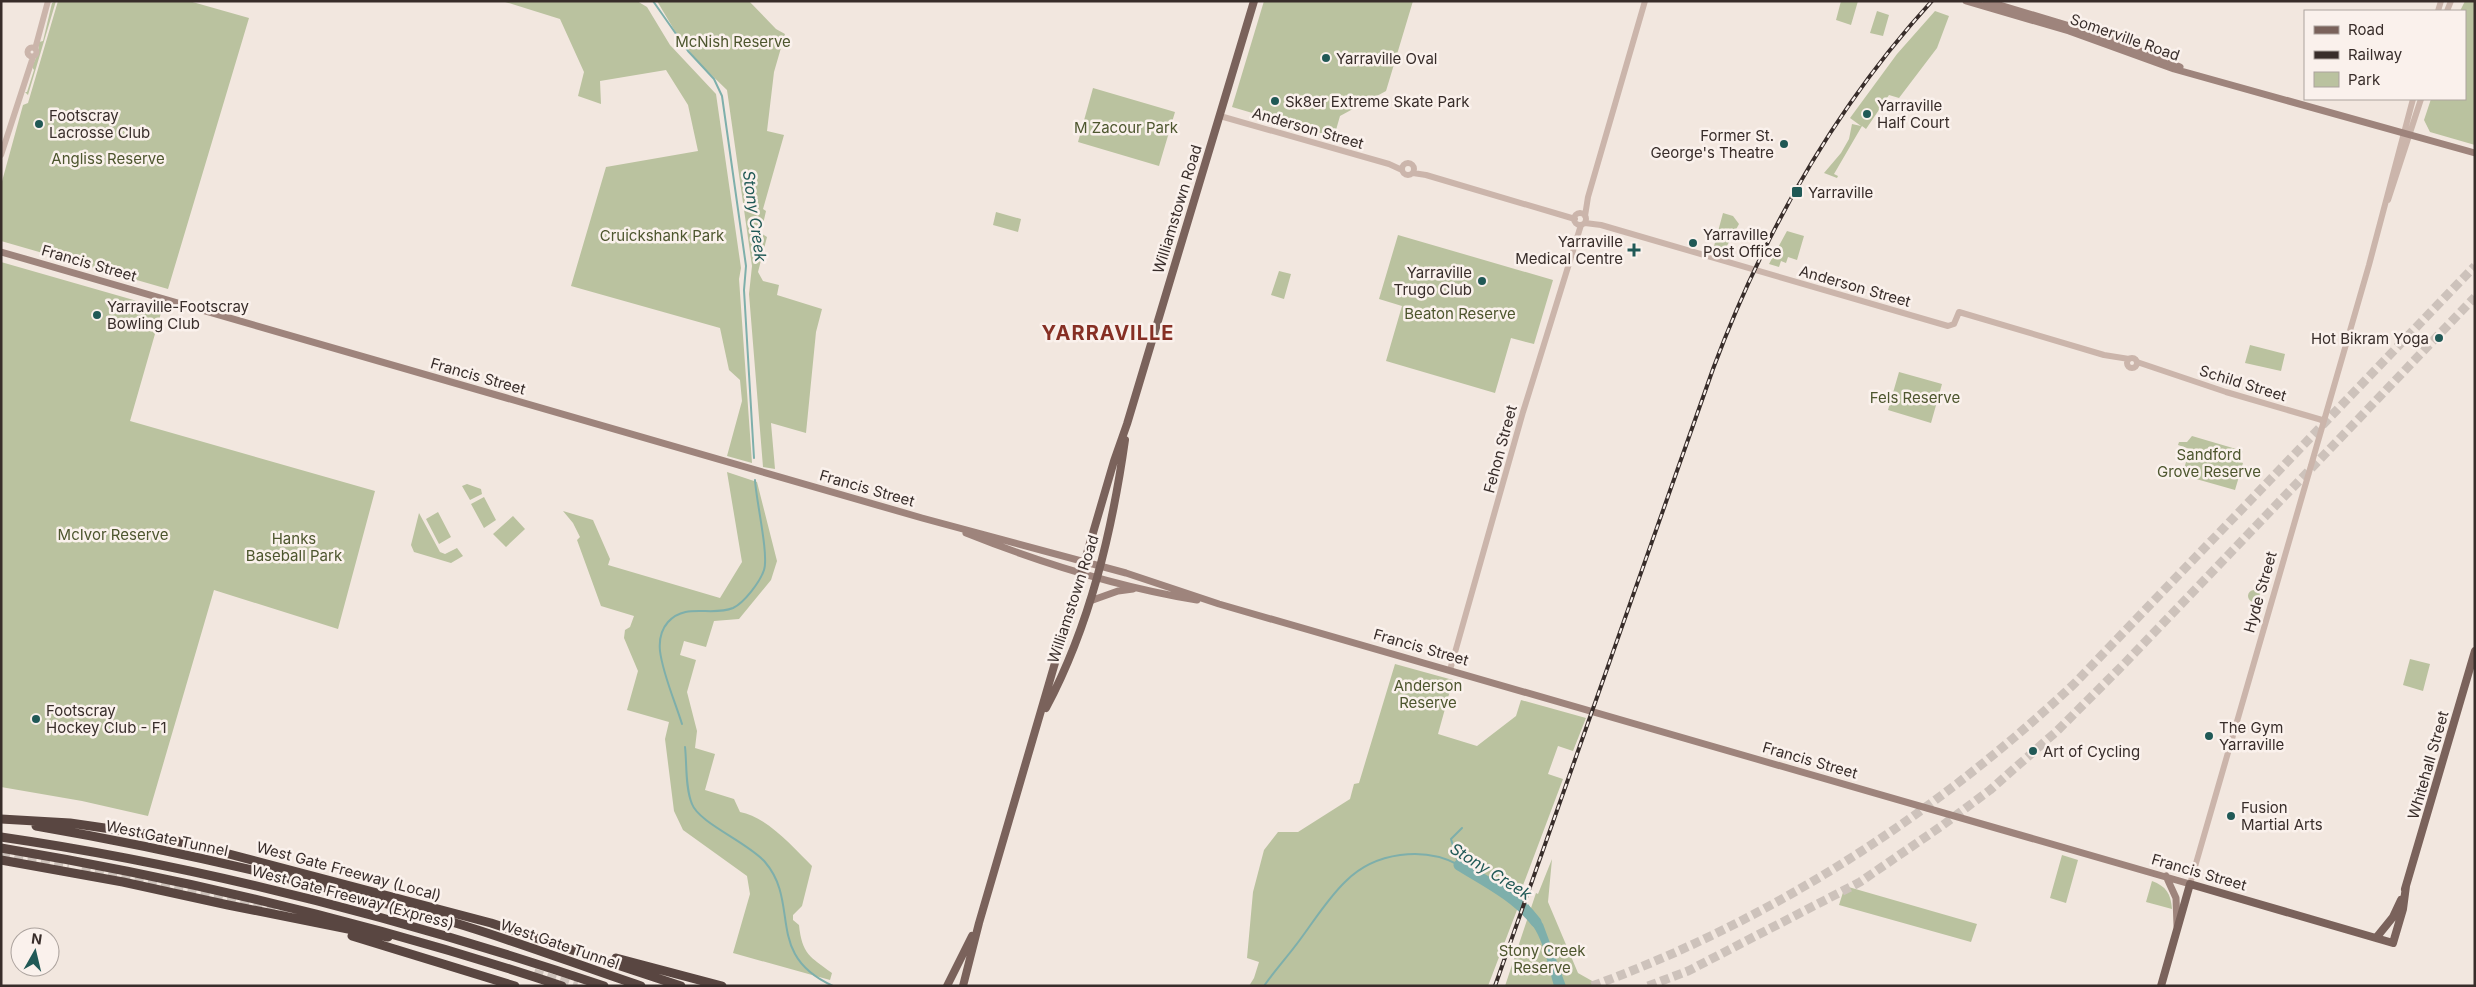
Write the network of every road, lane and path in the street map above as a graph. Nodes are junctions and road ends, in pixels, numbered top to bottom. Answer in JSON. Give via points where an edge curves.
{"nodes":[{"id":1,"x":48,"y":1,"type":"edge"},
{"id":2,"x":1254,"y":1,"type":"edge"},
{"id":3,"x":1645,"y":1,"type":"edge"},
{"id":4,"x":1986,"y":1,"type":"edge"},
{"id":5,"x":1968,"y":2,"type":"edge"},
{"id":6,"x":2104,"y":36,"type":"junction"},
{"id":7,"x":2114,"y":40,"type":"junction"},
{"id":8,"x":2106,"y":45,"type":"junction"},
{"id":9,"x":2189,"y":72,"type":"junction"},
{"id":10,"x":2413,"y":100,"type":"edge"},
{"id":11,"x":2421,"y":100,"type":"edge"},
{"id":12,"x":1220,"y":116,"type":"junction"},
{"id":13,"x":2407,"y":134,"type":"junction"},
{"id":14,"x":2475,"y":154,"type":"edge"},
{"id":15,"x":1,"y":155,"type":"edge"},
{"id":16,"x":1403,"y":167,"type":"junction"},
{"id":17,"x":1414,"y":171,"type":"junction"},
{"id":18,"x":1580,"y":219,"type":"junction"},
{"id":19,"x":1,"y":252,"type":"edge"},
{"id":20,"x":2128,"y":362,"type":"joint"},
{"id":21,"x":2322,"y":420,"type":"junction"},
{"id":22,"x":1127,"y":424,"type":"junction"},
{"id":23,"x":947,"y":525,"type":"junction"},
{"id":24,"x":1085,"y":562,"type":"junction"},
{"id":25,"x":1099,"y":566,"type":"junction"},
{"id":26,"x":1082,"y":573,"type":"junction"},
{"id":27,"x":1096,"y":577,"type":"junction"},
{"id":28,"x":1136,"y":589,"type":"junction"},
{"id":29,"x":1090,"y":601,"type":"junction"},
{"id":30,"x":1219,"y":604,"type":"junction"},
{"id":31,"x":2475,"y":651,"type":"edge"},
{"id":32,"x":1450,"y":670,"type":"junction"},
{"id":33,"x":1040,"y":718,"type":"junction"},
{"id":34,"x":1,"y":820,"type":"edge"},
{"id":35,"x":1,"y":837,"type":"edge"},
{"id":36,"x":1,"y":848,"type":"edge"},
{"id":37,"x":1,"y":860,"type":"edge"},
{"id":38,"x":2166,"y":876,"type":"junction"},
{"id":39,"x":2190,"y":884,"type":"junction"},
{"id":40,"x":2406,"y":886,"type":"junction"},
{"id":41,"x":228,"y":905,"type":"junction"},
{"id":42,"x":979,"y":923,"type":"junction"},
{"id":43,"x":2177,"y":929,"type":"junction"},
{"id":44,"x":538,"y":938,"type":"junction"},
{"id":45,"x":2376,"y":938,"type":"junction"},
{"id":46,"x":416,"y":940,"type":"junction"},
{"id":47,"x":2393,"y":942,"type":"joint"},
{"id":48,"x":515,"y":986,"type":"edge"},
{"id":49,"x":562,"y":986,"type":"edge"},
{"id":50,"x":604,"y":986,"type":"edge"},
{"id":51,"x":642,"y":986,"type":"edge"},
{"id":52,"x":681,"y":986,"type":"edge"},
{"id":53,"x":722,"y":986,"type":"edge"},
{"id":54,"x":947,"y":986,"type":"edge"},
{"id":55,"x":962,"y":986,"type":"edge"},
{"id":56,"x":2161,"y":986,"type":"edge"}],
"edges":[{"from":1,"to":15,"type":"street","via":[[33,49],[27,51],[30,56],[25,77]]},
{"from":2,"to":12,"type":"main road","name":"Williamstown Road"},
{"from":3,"to":18,"type":"street","name":"Fehon Street"},
{"from":4,"to":6,"type":"main road","name":"Somerville Road"},
{"from":5,"to":8,"type":"main road","name":"Somerville Road"},
{"from":6,"to":7,"type":"main road","name":"Somerville Road"},
{"from":6,"to":8,"type":"main road"},
{"from":7,"to":8,"type":"main road"},
{"from":7,"to":9,"type":"main road","name":"Somerville Road"},
{"from":8,"to":9,"type":"main road","name":"Somerville Road","via":[[2162,66]]},
{"from":9,"to":13,"type":"main road","name":"Somerville Road"},
{"from":10,"to":13,"type":"street","name":"Hyde Street"},
{"from":11,"to":13,"type":"street","name":"Hyde Street"},
{"from":12,"to":16,"type":"street","name":"Anderson Street"},
{"from":12,"to":22,"type":"main road","name":"Williamstown Road"},
{"from":13,"to":14,"type":"main road","name":"Somerville Road"},
{"from":13,"to":21,"type":"street","name":"Hyde Street"},
{"from":16,"to":17,"type":"street","via":[[1410,163]]},
{"from":16,"to":17,"type":"street","via":[[1406,175]]},
{"from":17,"to":18,"type":"street","name":"Anderson Street"},
{"from":18,"to":20,"type":"street","name":"Anderson Street","via":[[1948,326],[1953,325],[1959,312]]},
{"from":18,"to":32,"type":"street","name":"Fehon Street"},
{"from":19,"to":23,"type":"main road","name":"Francis Street"},
{"from":20,"to":21,"type":"street","name":"Schild Street","via":[[2131,368],[2136,364]]},
{"from":21,"to":39,"type":"street","name":"Hyde Street"},
{"from":22,"to":24,"type":"main road","name":"Williamstown Road"},
{"from":22,"to":25,"type":"main road","name":"Williamstown Road","via":[[1115,506]]},
{"from":23,"to":24,"type":"main road","name":"Francis Street"},
{"from":23,"to":26,"type":"main road","name":"Francis Street","via":[[1003,548]]},
{"from":24,"to":25,"type":"main road","name":"Francis Street"},
{"from":24,"to":26,"type":"main road","name":"Williamstown Road"},
{"from":25,"to":27,"type":"main road","name":"Williamstown Road"},
{"from":25,"to":30,"type":"main road","name":"Francis Street"},
{"from":26,"to":27,"type":"main road","name":"Francis Street"},
{"from":26,"to":33,"type":"main road","name":"Williamstown Road"},
{"from":27,"to":28,"type":"main road","name":"Francis Street"},
{"from":27,"to":29,"type":"main road","name":"Williamstown Road"},
{"from":28,"to":29,"type":"main road","via":[[1118,591]]},
{"from":28,"to":30,"type":"main road","name":"Francis Street"},
{"from":29,"to":33,"type":"main road","name":"Williamstown Road","via":[[1061,679]]},
{"from":30,"to":32,"type":"main road","name":"Francis Street"},
{"from":31,"to":40,"type":"main road","name":"Whitehall Street"},
{"from":32,"to":38,"type":"main road","name":"Francis Street"},
{"from":33,"to":42,"type":"main road","name":"Williamstown Road"},
{"from":34,"to":44,"type":"highway","name":"West Gate Freeway (Local)","via":[[70,823],[155,836],[290,868]]},
{"from":34,"to":51,"type":"highway","name":"West Gate Tunnel","via":[[159,848],[356,896],[460,925]]},
{"from":35,"to":50,"type":"highway","name":"West Gate Freeway (Express)","via":[[190,871],[339,906],[487,948]]},
{"from":36,"to":46,"type":"highway","name":"West Gate Freeway (Express)","via":[[164,878],[343,919]]},
{"from":37,"to":41,"type":"highway"},
{"from":38,"to":39,"type":"main road","name":"Francis Street"},
{"from":38,"to":43,"type":"main road","via":[[2176,898]]},
{"from":39,"to":43,"type":"main road","name":"Hyde Street"},
{"from":39,"to":45,"type":"main road","name":"Francis Street"},
{"from":40,"to":45,"type":"main road","name":"Whitehall Street","via":[[2394,917]]},
{"from":40,"to":47,"type":"main road","name":"Whitehall Street"},
{"from":41,"to":46,"type":"highway","via":[[369,934]]},
{"from":41,"to":48,"type":"highway","via":[[391,947]]},
{"from":42,"to":54,"type":"main road","name":"Williamstown Road"},
{"from":42,"to":55,"type":"main road","name":"Williamstown Road"},
{"from":43,"to":56,"type":"main road","name":"Hyde Street"},
{"from":44,"to":52,"type":"highway","name":"West Gate Freeway (Local)"},
{"from":44,"to":53,"type":"highway"},
{"from":45,"to":47,"type":"main road","name":"Francis Street"},
{"from":46,"to":49,"type":"highway"}]}
